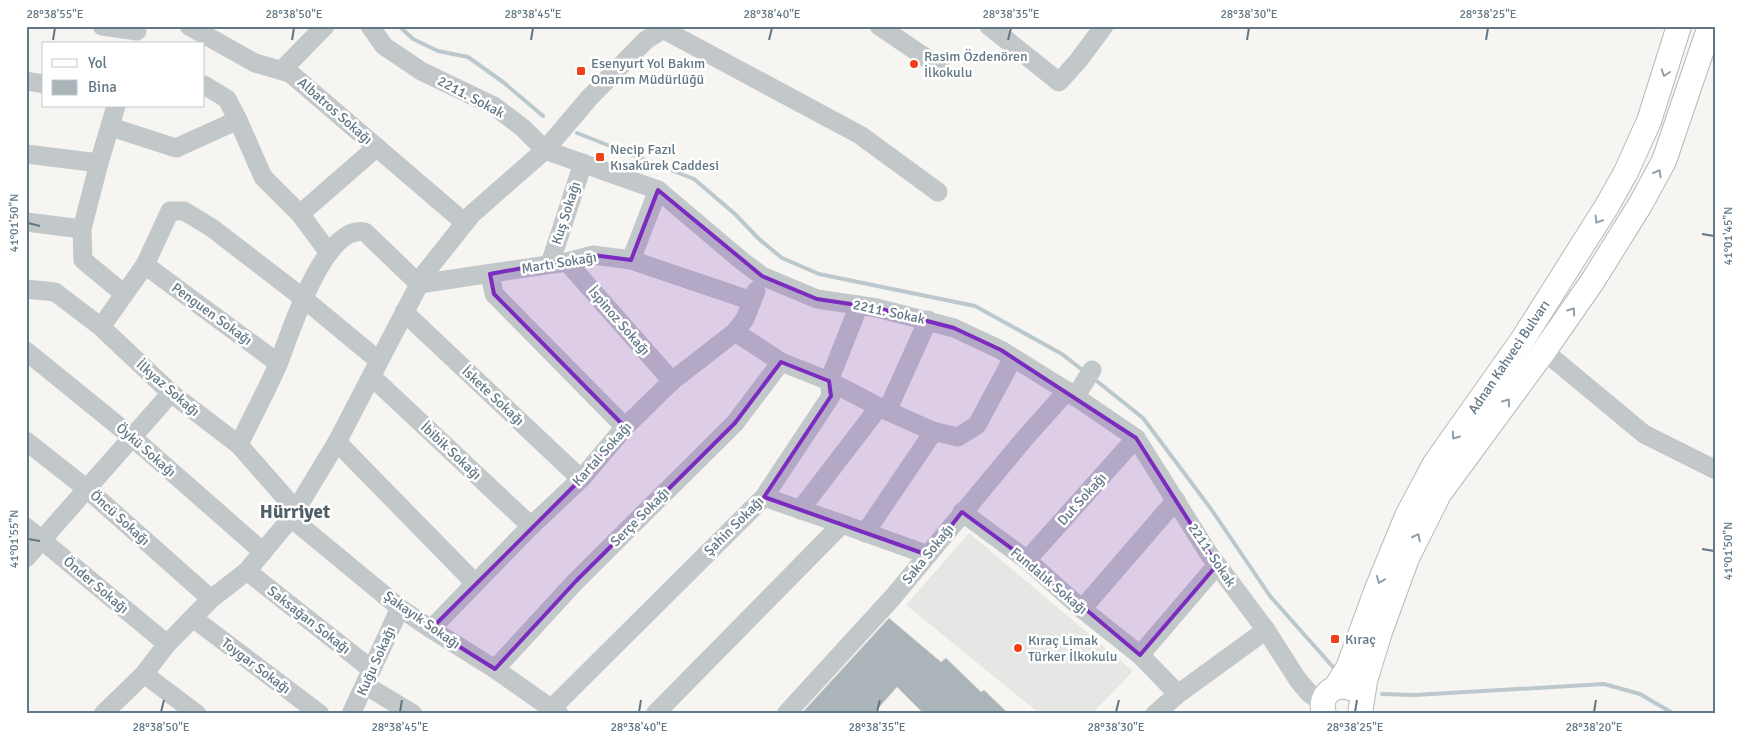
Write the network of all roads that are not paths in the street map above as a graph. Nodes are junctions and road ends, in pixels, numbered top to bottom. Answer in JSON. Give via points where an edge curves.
{"nodes":[{"id":1,"x":102,"y":26,"type":"edge"},
{"id":2,"x":189,"y":26,"type":"edge"},
{"id":3,"x":325,"y":26,"type":"edge"},
{"id":4,"x":370,"y":26,"type":"edge"},
{"id":5,"x":879,"y":26,"type":"edge"},
{"id":6,"x":989,"y":26,"type":"edge"},
{"id":7,"x":1679,"y":26,"type":"edge"},
{"id":8,"x":1710,"y":26,"type":"edge"},
{"id":9,"x":661,"y":27,"type":"edge"},
{"id":10,"x":1094,"y":30,"type":"edge"},
{"id":11,"x":212,"y":31,"type":"edge"},
{"id":12,"x":136,"y":34,"type":"edge"},
{"id":13,"x":941,"y":68,"type":"dead end"},
{"id":14,"x":282,"y":70,"type":"junction"},
{"id":15,"x":26,"y":81,"type":"edge"},
{"id":16,"x":42,"y":84,"type":"edge"},
{"id":17,"x":205,"y":86,"type":"edge"},
{"id":18,"x":116,"y":108,"type":"edge"},
{"id":19,"x":238,"y":120,"type":"junction"},
{"id":20,"x":111,"y":127,"type":"junction"},
{"id":21,"x":377,"y":147,"type":"junction"},
{"id":22,"x":545,"y":150,"type":"junction"},
{"id":23,"x":26,"y":154,"type":"edge"},
{"id":24,"x":98,"y":163,"type":"junction"},
{"id":25,"x":583,"y":163,"type":"junction"},
{"id":26,"x":658,"y":190,"type":"junction"},
{"id":27,"x":938,"y":192,"type":"dead end"},
{"id":28,"x":300,"y":214,"type":"junction"},
{"id":29,"x":26,"y":222,"type":"edge"},
{"id":30,"x":465,"y":223,"type":"junction"},
{"id":31,"x":82,"y":229,"type":"junction"},
{"id":32,"x":329,"y":253,"type":"junction"},
{"id":33,"x":631,"y":260,"type":"junction"},
{"id":34,"x":558,"y":263,"type":"junction"},
{"id":35,"x":145,"y":265,"type":"junction"},
{"id":36,"x":490,"y":274,"type":"junction"},
{"id":37,"x":762,"y":276,"type":"junction"},
{"id":38,"x":419,"y":284,"type":"junction"},
{"id":39,"x":26,"y":289,"type":"edge"},
{"id":40,"x":124,"y":294,"type":"junction"},
{"id":41,"x":303,"y":298,"type":"junction"},
{"id":42,"x":752,"y":301,"type":"junction"},
{"id":43,"x":859,"y":305,"type":"junction"},
{"id":44,"x":404,"y":312,"type":"junction"},
{"id":45,"x":928,"y":320,"type":"junction"},
{"id":46,"x":101,"y":327,"type":"junction"},
{"id":47,"x":735,"y":332,"type":"junction"},
{"id":48,"x":1523,"y":338,"type":"junction"},
{"id":49,"x":26,"y":351,"type":"edge"},
{"id":50,"x":1544,"y":351,"type":"junction"},
{"id":51,"x":1013,"y":358,"type":"junction"},
{"id":52,"x":781,"y":362,"type":"junction"},
{"id":53,"x":278,"y":363,"type":"junction"},
{"id":54,"x":375,"y":368,"type":"junction"},
{"id":55,"x":672,"y":381,"type":"junction"},
{"id":56,"x":829,"y":381,"type":"junction"},
{"id":57,"x":1079,"y":386,"type":"junction"},
{"id":58,"x":170,"y":393,"type":"junction"},
{"id":59,"x":883,"y":409,"type":"junction"},
{"id":60,"x":625,"y":427,"type":"junction"},
{"id":61,"x":934,"y":431,"type":"junction"},
{"id":62,"x":132,"y":437,"type":"junction"},
{"id":63,"x":1136,"y":438,"type":"junction"},
{"id":64,"x":26,"y":441,"type":"edge"},
{"id":65,"x":337,"y":442,"type":"junction"},
{"id":66,"x":239,"y":445,"type":"junction"},
{"id":67,"x":1716,"y":470,"type":"edge"},
{"id":68,"x":581,"y":479,"type":"junction"},
{"id":69,"x":87,"y":489,"type":"junction"},
{"id":70,"x":764,"y":497,"type":"junction"},
{"id":71,"x":1176,"y":500,"type":"junction"},
{"id":72,"x":800,"y":510,"type":"junction"},
{"id":73,"x":962,"y":512,"type":"junction"},
{"id":74,"x":294,"y":514,"type":"junction"},
{"id":75,"x":842,"y":524,"type":"junction"},
{"id":76,"x":531,"y":526,"type":"junction"},
{"id":77,"x":26,"y":527,"type":"edge"},
{"id":78,"x":865,"y":533,"type":"junction"},
{"id":79,"x":42,"y":540,"type":"junction"},
{"id":80,"x":263,"y":552,"type":"junction"},
{"id":81,"x":928,"y":555,"type":"junction"},
{"id":82,"x":26,"y":558,"type":"edge"},
{"id":83,"x":1027,"y":560,"type":"junction"},
{"id":84,"x":1217,"y":565,"type":"junction"},
{"id":85,"x":247,"y":571,"type":"junction"},
{"id":86,"x":476,"y":583,"type":"junction"},
{"id":87,"x":211,"y":599,"type":"junction"},
{"id":88,"x":400,"y":608,"type":"junction"},
{"id":89,"x":1082,"y":609,"type":"junction"},
{"id":90,"x":193,"y":618,"type":"junction"},
{"id":91,"x":431,"y":629,"type":"junction"},
{"id":92,"x":1266,"y":630,"type":"junction"},
{"id":93,"x":167,"y":644,"type":"junction"},
{"id":94,"x":1140,"y":655,"type":"junction"},
{"id":95,"x":495,"y":669,"type":"junction"},
{"id":96,"x":144,"y":674,"type":"junction"},
{"id":97,"x":368,"y":677,"type":"junction"},
{"id":98,"x":1178,"y":694,"type":"junction"},
{"id":99,"x":1327,"y":701,"type":"edge"},
{"id":100,"x":1360,"y":707,"type":"edge"},
{"id":101,"x":555,"y":711,"type":"edge"},
{"id":102,"x":103,"y":714,"type":"edge"},
{"id":103,"x":197,"y":714,"type":"edge"},
{"id":104,"x":320,"y":714,"type":"edge"},
{"id":105,"x":351,"y":714,"type":"edge"},
{"id":106,"x":413,"y":714,"type":"edge"},
{"id":107,"x":655,"y":714,"type":"edge"},
{"id":108,"x":786,"y":714,"type":"edge"},
{"id":109,"x":1155,"y":714,"type":"edge"}],
"edges":[{"from":1,"to":12,"type":"street"},
{"from":2,"to":11,"type":"street","name":"Albatros Sokağı"},
{"from":3,"to":14,"type":"street"},
{"from":4,"to":22,"type":"street","name":"2211. Sokak","via":[[384,46],[421,71],[494,106]]},
{"from":5,"to":13,"type":"street"},
{"from":6,"to":10,"type":"street","via":[[1059,82],[1078,62]]},
{"from":7,"to":48,"type":"main road","name":"Adnan Kahveci Bulvarı","one_way":true,"via":[[1649,121],[1626,172]]},
{"from":50,"to":8,"type":"main road","name":"Adnan Kahveci Bulvarı","one_way":true,"via":[[1615,245],[1664,161]]},
{"from":9,"to":22,"type":"street","via":[[590,97]]},
{"from":9,"to":27,"type":"street","via":[[860,135]]},
{"from":11,"to":14,"type":"street","name":"Albatros Sokağı","via":[[255,63]]},
{"from":14,"to":21,"type":"street","name":"Albatros Sokağı","via":[[290,73]]},
{"from":15,"to":16,"type":"street"},
{"from":17,"to":19,"type":"street","via":[[227,99]]},
{"from":18,"to":20,"type":"street"},
{"from":19,"to":20,"type":"street","via":[[176,148]]},
{"from":19,"to":28,"type":"street","via":[[263,177]]},
{"from":20,"to":24,"type":"street"},
{"from":21,"to":28,"type":"street"},
{"from":21,"to":30,"type":"street","name":"Albatros Sokağı"},
{"from":22,"to":25,"type":"street","name":"2211. Sokak"},
{"from":22,"to":30,"type":"street"},
{"from":23,"to":24,"type":"street"},
{"from":24,"to":31,"type":"street"},
{"from":25,"to":26,"type":"street","name":"2211. Sokak"},
{"from":25,"to":34,"type":"street","name":"Kuş Sokağı"},
{"from":26,"to":33,"type":"street"},
{"from":26,"to":37,"type":"street","name":"2211. Sokak"},
{"from":28,"to":32,"type":"street"},
{"from":29,"to":31,"type":"street"},
{"from":30,"to":38,"type":"street"},
{"from":31,"to":40,"type":"street","via":[[83,260]]},
{"from":32,"to":38,"type":"street","via":[[348,234],[365,232]]},
{"from":32,"to":41,"type":"street"},
{"from":33,"to":34,"type":"street","name":"Martı Sokağı","via":[[593,255]]},
{"from":33,"to":42,"type":"street","name":"Martı Sokağı"},
{"from":34,"to":36,"type":"street","name":"Martı Sokağı"},
{"from":34,"to":55,"type":"street","name":"İspinoz Sokağı"},
{"from":35,"to":40,"type":"street"},
{"from":35,"to":41,"type":"street","name":"İbibik Sokağı","via":[[170,211],[184,211],[212,228]]},
{"from":35,"to":53,"type":"street","name":"Penguen Sokağı"},
{"from":36,"to":38,"type":"street","name":"Martı Sokağı"},
{"from":36,"to":60,"type":"street","via":[[494,294]]},
{"from":37,"to":42,"type":"street","name":"Kartal Sokağı"},
{"from":37,"to":43,"type":"street","name":"2211. Sokak","via":[[817,299]]},
{"from":38,"to":44,"type":"street"},
{"from":39,"to":46,"type":"street","name":"İlkyaz Sokağı","via":[[55,292]]},
{"from":40,"to":46,"type":"street"},
{"from":41,"to":53,"type":"street"},
{"from":41,"to":54,"type":"street","name":"İbibik Sokağı"},
{"from":42,"to":47,"type":"street","name":"Kartal Sokağı","via":[[745,320]]},
{"from":43,"to":45,"type":"street","name":"2211. Sokak"},
{"from":43,"to":56,"type":"street","name":"Şahin Sokağı"},
{"from":44,"to":54,"type":"street"},
{"from":44,"to":68,"type":"street","name":"İskete Sokağı"},
{"from":45,"to":51,"type":"street","name":"2211. Sokak","via":[[954,328]]},
{"from":45,"to":59,"type":"street"},
{"from":46,"to":58,"type":"street","name":"İlkyaz Sokağı"},
{"from":47,"to":52,"type":"street"},
{"from":47,"to":55,"type":"street","name":"Kartal Sokağı"},
{"from":48,"to":50,"type":"main road"},
{"from":48,"to":99,"type":"main road","name":"Adnan Kahveci Bulvarı","one_way":true,"via":[[1434,465],[1407,516],[1376,589],[1348,668]]},
{"from":49,"to":62,"type":"street","name":"Öykü Sokağı"},
{"from":50,"to":67,"type":"street","via":[[1644,434]]},
{"from":100,"to":50,"type":"main road","name":"Adnan Kahveci Bulvarı","one_way":true,"via":[[1369,664],[1406,558],[1439,494]]},
{"from":51,"to":57,"type":"street","name":"2211. Sokak"},
{"from":51,"to":61,"type":"street","via":[[977,425],[958,437]]},
{"from":52,"to":56,"type":"street"},
{"from":52,"to":95,"type":"street","name":"Serçe Sokağı","via":[[734,423],[576,581]]},
{"from":53,"to":66,"type":"street"},
{"from":54,"to":65,"type":"street"},
{"from":54,"to":76,"type":"street","name":"İbibik Sokağı"},
{"from":55,"to":60,"type":"street","name":"Kartal Sokağı"},
{"from":56,"to":59,"type":"street"},
{"from":56,"to":70,"type":"street","name":"Şahin Sokağı","via":[[831,396]]},
{"from":57,"to":63,"type":"street","name":"2211. Sokak"},
{"from":57,"to":73,"type":"street","name":"Saka Sokağı","via":[[1025,438]]},
{"from":58,"to":62,"type":"street"},
{"from":58,"to":66,"type":"street","name":"İlkyaz Sokağı"},
{"from":59,"to":61,"type":"street"},
{"from":59,"to":72,"type":"street"},
{"from":60,"to":68,"type":"street","name":"Kartal Sokağı"},
{"from":61,"to":78,"type":"street"},
{"from":62,"to":69,"type":"street"},
{"from":62,"to":80,"type":"street","name":"Öykü Sokağı"},
{"from":63,"to":71,"type":"street","name":"2211. Sokak"},
{"from":63,"to":83,"type":"street","name":"Dut Sokağı"},
{"from":64,"to":69,"type":"street","name":"Öncü Sokağı"},
{"from":65,"to":74,"type":"street"},
{"from":65,"to":86,"type":"street"},
{"from":66,"to":74,"type":"street","name":"İlkyaz Sokağı"},
{"from":68,"to":76,"type":"street","name":"Kartal Sokağı"},
{"from":69,"to":79,"type":"street"},
{"from":69,"to":87,"type":"street","name":"Öncü Sokağı"},
{"from":70,"to":72,"type":"street"},
{"from":70,"to":101,"type":"street","name":"Şahin Sokağı"},
{"from":71,"to":84,"type":"street","name":"2211. Sokak"},
{"from":71,"to":89,"type":"street"},
{"from":72,"to":75,"type":"street"},
{"from":73,"to":81,"type":"street","name":"Saka Sokağı"},
{"from":73,"to":83,"type":"street","name":"Fundalık Sokağı"},
{"from":74,"to":80,"type":"street"},
{"from":74,"to":88,"type":"street","name":"Şakayık Sokağı"},
{"from":75,"to":78,"type":"street"},
{"from":75,"to":107,"type":"street"},
{"from":76,"to":86,"type":"street","name":"Kartal Sokağı"},
{"from":77,"to":79,"type":"street","name":"Önder Sokağı"},
{"from":78,"to":81,"type":"street"},
{"from":79,"to":82,"type":"street"},
{"from":79,"to":93,"type":"street","name":"Önder Sokağı"},
{"from":80,"to":85,"type":"street"},
{"from":81,"to":108,"type":"street","name":"Saka Sokağı"},
{"from":83,"to":89,"type":"street","name":"Fundalık Sokağı"},
{"from":84,"to":92,"type":"street","name":"2211. Sokak"},
{"from":84,"to":94,"type":"street"},
{"from":85,"to":87,"type":"street"},
{"from":85,"to":97,"type":"street","name":"Saksağan Sokağı"},
{"from":86,"to":91,"type":"street","name":"Kartal Sokağı"},
{"from":87,"to":90,"type":"street"},
{"from":88,"to":91,"type":"street","name":"Şakayık Sokağı"},
{"from":88,"to":97,"type":"street","name":"Kuğu Sokağı"},
{"from":89,"to":94,"type":"street","name":"Fundalık Sokağı"},
{"from":90,"to":93,"type":"street"},
{"from":90,"to":104,"type":"street","name":"Toygar Sokağı"},
{"from":91,"to":95,"type":"street","name":"Şakayık Sokağı"},
{"from":92,"to":98,"type":"street"},
{"from":92,"to":99,"type":"street","name":"2211. Sokak","via":[[1310,694]]},
{"from":93,"to":96,"type":"street"},
{"from":94,"to":98,"type":"street","name":"Fundalık Sokağı"},
{"from":95,"to":101,"type":"street","name":"Şakayık Sokağı"},
{"from":96,"to":102,"type":"street"},
{"from":96,"to":103,"type":"street"},
{"from":97,"to":105,"type":"street","name":"Kuğu Sokağı"},
{"from":97,"to":106,"type":"street","name":"Saksağan Sokağı"},
{"from":98,"to":109,"type":"street"},
{"from":99,"to":100,"type":"main road","via":[[1348,687],[1354,690]]}]}
